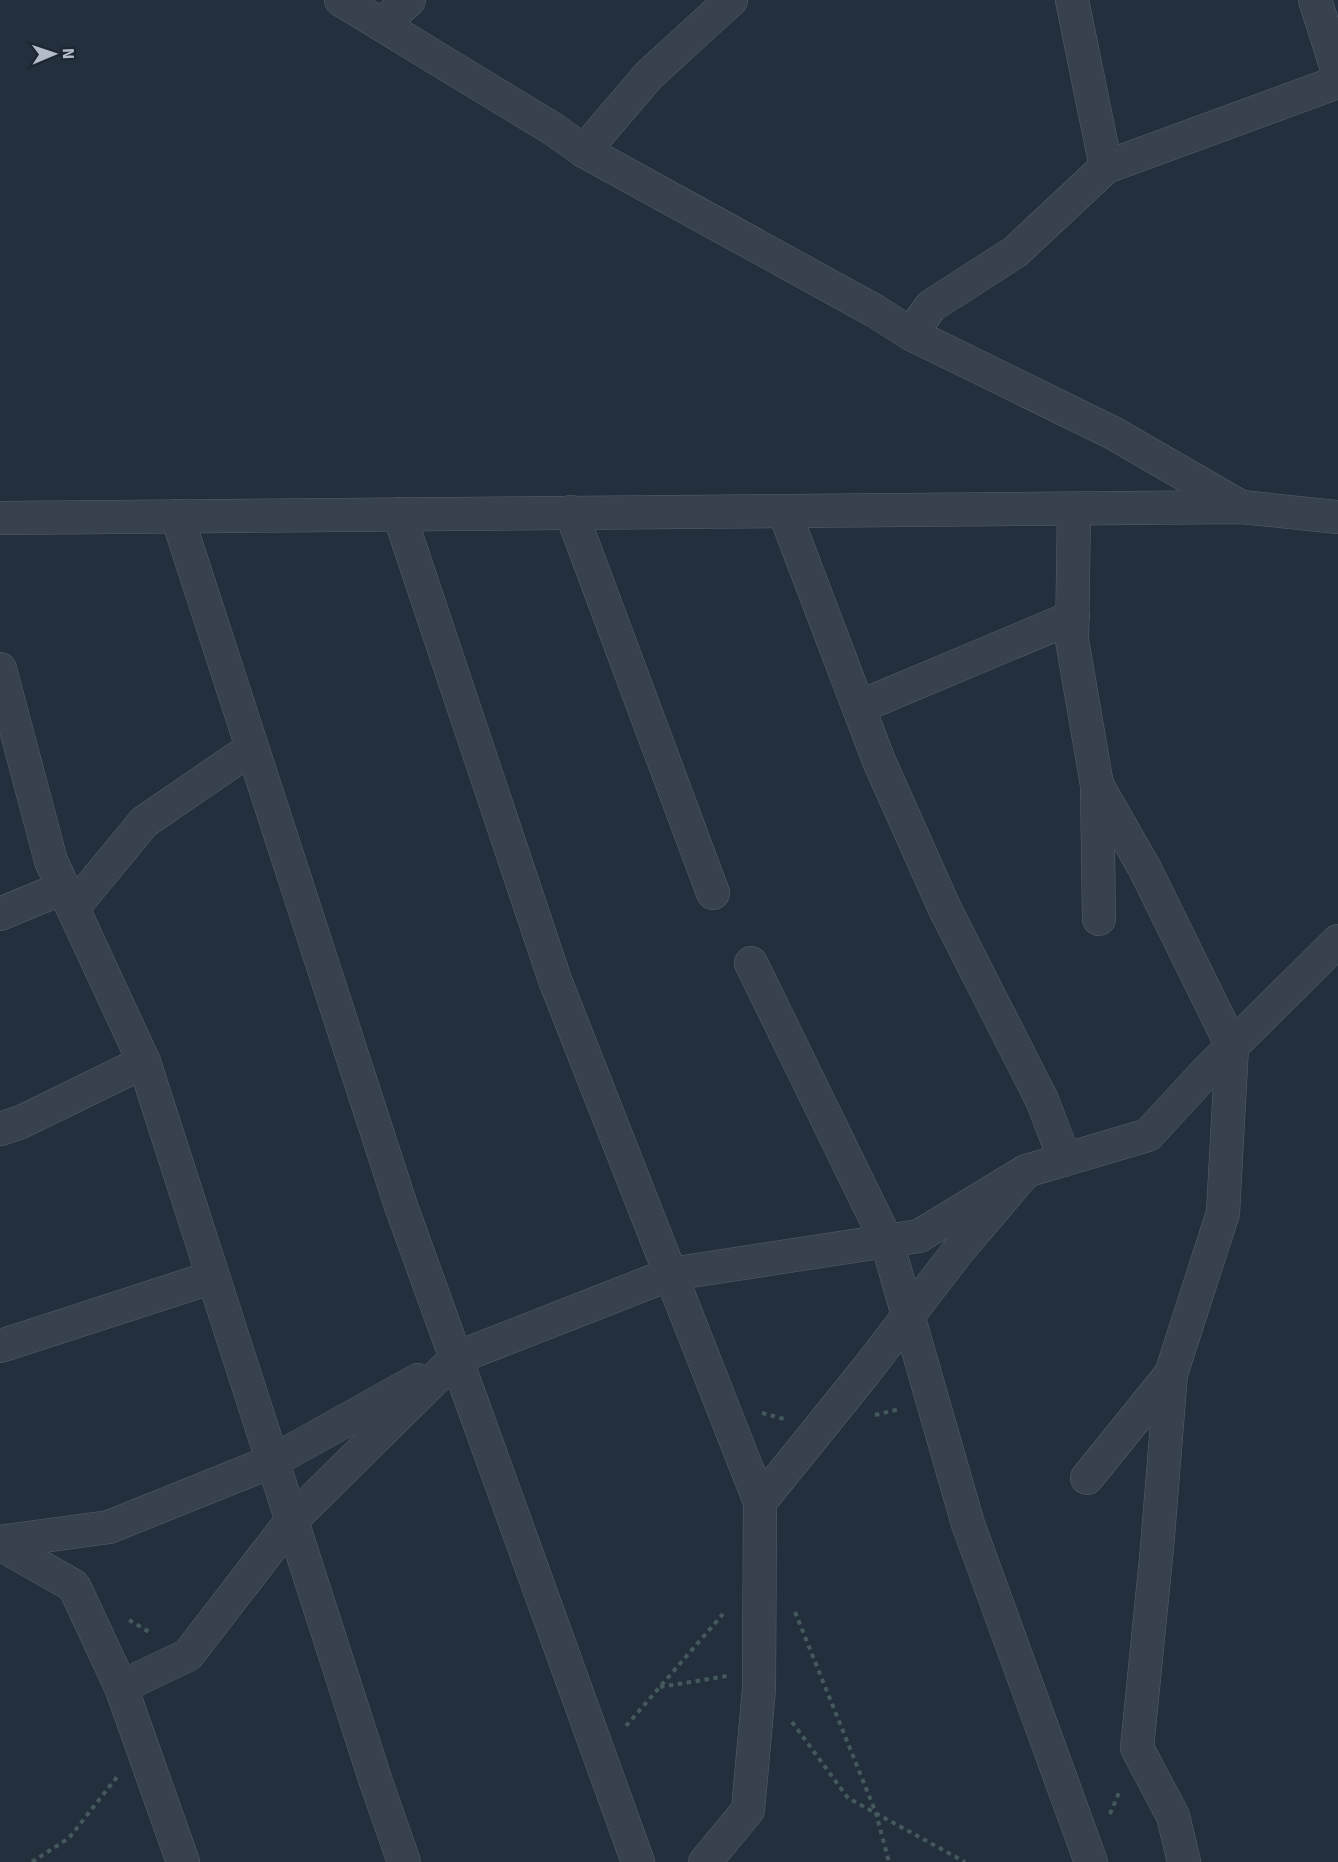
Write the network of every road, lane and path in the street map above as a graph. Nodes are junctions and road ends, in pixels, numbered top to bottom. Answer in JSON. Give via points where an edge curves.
{"nodes":[{"id":1,"x":341,"y":0,"type":"edge"},
{"id":2,"x":409,"y":0,"type":"edge"},
{"id":3,"x":731,"y":0,"type":"edge"},
{"id":4,"x":1072,"y":0,"type":"edge"},
{"id":5,"x":1315,"y":0,"type":"edge"},
{"id":6,"x":382,"y":24,"type":"junction"},
{"id":7,"x":1338,"y":72,"type":"edge"},
{"id":8,"x":1338,"y":82,"type":"edge"},
{"id":9,"x":584,"y":151,"type":"junction"},
{"id":10,"x":1106,"y":167,"type":"junction"},
{"id":11,"x":911,"y":334,"type":"junction"},
{"id":12,"x":1241,"y":507,"type":"junction"},
{"id":13,"x":1074,"y":508,"type":"junction"},
{"id":14,"x":784,"y":511,"type":"junction"},
{"id":15,"x":571,"y":512,"type":"junction"},
{"id":16,"x":399,"y":514,"type":"junction"},
{"id":17,"x":177,"y":516,"type":"junction"},
{"id":18,"x":1338,"y":517,"type":"edge"},
{"id":19,"x":0,"y":518,"type":"edge"},
{"id":20,"x":1073,"y":617,"type":"junction"},
{"id":21,"x":2,"y":689,"type":"edge"},
{"id":22,"x":859,"y":707,"type":"junction"},
{"id":23,"x":252,"y":748,"type":"junction"},
{"id":24,"x":1097,"y":785,"type":"junction"},
{"id":25,"x":713,"y":893,"type":"dead end"},
{"id":26,"x":68,"y":898,"type":"junction"},
{"id":27,"x":0,"y":914,"type":"edge"},
{"id":28,"x":1099,"y":919,"type":"dead end"},
{"id":29,"x":1338,"y":940,"type":"edge"},
{"id":30,"x":751,"y":963,"type":"dead end"},
{"id":31,"x":1232,"y":1046,"type":"junction"},
{"id":32,"x":144,"y":1062,"type":"junction"},
{"id":33,"x":0,"y":1129,"type":"edge"},
{"id":34,"x":1065,"y":1160,"type":"junction"},
{"id":35,"x":1026,"y":1171,"type":"junction"},
{"id":36,"x":887,"y":1242,"type":"junction"},
{"id":37,"x":671,"y":1274,"type":"junction"},
{"id":38,"x":213,"y":1277,"type":"junction"},
{"id":39,"x":908,"y":1317,"type":"junction"},
{"id":40,"x":0,"y":1346,"type":"edge"},
{"id":41,"x":456,"y":1358,"type":"junction"},
{"id":42,"x":1171,"y":1374,"type":"junction"},
{"id":43,"x":273,"y":1461,"type":"junction"},
{"id":44,"x":1087,"y":1478,"type":"dead end"},
{"id":45,"x":760,"y":1502,"type":"junction"},
{"id":46,"x":292,"y":1520,"type":"junction"},
{"id":47,"x":0,"y":1543,"type":"edge"},
{"id":48,"x":795,"y":1610,"type":"dead end"},
{"id":49,"x":723,"y":1614,"type":"dead end"},
{"id":50,"x":121,"y":1687,"type":"junction"},
{"id":51,"x":659,"y":1688,"type":"junction"},
{"id":52,"x":759,"y":1689,"type":"junction"},
{"id":53,"x":142,"y":1745,"type":"junction"},
{"id":54,"x":600,"y":1756,"type":"junction"},
{"id":55,"x":876,"y":1813,"type":"junction"},
{"id":56,"x":32,"y":1862,"type":"edge"},
{"id":57,"x":183,"y":1862,"type":"edge"},
{"id":58,"x":404,"y":1862,"type":"edge"},
{"id":59,"x":638,"y":1862,"type":"edge"},
{"id":60,"x":705,"y":1862,"type":"edge"},
{"id":61,"x":889,"y":1862,"type":"edge"},
{"id":62,"x":964,"y":1862,"type":"edge"},
{"id":63,"x":1091,"y":1862,"type":"edge"},
{"id":64,"x":1184,"y":1862,"type":"edge"}],
"edges":[{"from":1,"to":6,"type":"street"},
{"from":2,"to":6,"type":"street"},
{"from":3,"to":9,"type":"street","via":[[649,75]]},
{"from":4,"to":10,"type":"street"},
{"from":5,"to":7,"type":"street"},
{"from":6,"to":9,"type":"street"},
{"from":8,"to":10,"type":"street"},
{"from":9,"to":11,"type":"street"},
{"from":10,"to":11,"type":"street","via":[[1016,252],[931,306]]},
{"from":11,"to":12,"type":"street","via":[[1113,433]]},
{"from":12,"to":13,"type":"street"},
{"from":12,"to":18,"type":"street"},
{"from":13,"to":14,"type":"street"},
{"from":13,"to":20,"type":"street"},
{"from":14,"to":15,"type":"street"},
{"from":14,"to":22,"type":"street"},
{"from":15,"to":16,"type":"street"},
{"from":15,"to":25,"type":"street"},
{"from":16,"to":17,"type":"street"},
{"from":16,"to":37,"type":"street","via":[[555,980]]},
{"from":17,"to":19,"type":"street"},
{"from":17,"to":23,"type":"street"},
{"from":20,"to":22,"type":"street"},
{"from":20,"to":24,"type":"street","via":[[1072,640]]},
{"from":21,"to":26,"type":"street","via":[[51,861]]},
{"from":22,"to":34,"type":"street","via":[[945,909],[1042,1100]]},
{"from":23,"to":26,"type":"street","via":[[144,822]]},
{"from":23,"to":41,"type":"street","via":[[401,1206]]},
{"from":24,"to":28,"type":"street"},
{"from":24,"to":31,"type":"street","via":[[1145,869]]},
{"from":26,"to":27,"type":"street"},
{"from":26,"to":32,"type":"street"},
{"from":29,"to":31,"type":"street"},
{"from":30,"to":36,"type":"street"},
{"from":31,"to":34,"type":"street","via":[[1148,1135]]},
{"from":31,"to":42,"type":"street","via":[[1223,1212]]},
{"from":32,"to":33,"type":"street"},
{"from":32,"to":38,"type":"street"},
{"from":34,"to":35,"type":"street"},
{"from":35,"to":36,"type":"street","via":[[919,1236]]},
{"from":35,"to":39,"type":"street"},
{"from":36,"to":37,"type":"street"},
{"from":36,"to":39,"type":"street"},
{"from":37,"to":41,"type":"street"},
{"from":37,"to":45,"type":"street"},
{"from":38,"to":40,"type":"street"},
{"from":38,"to":43,"type":"street"},
{"from":39,"to":45,"type":"street"},
{"from":39,"to":63,"type":"street","via":[[968,1524]]},
{"from":41,"to":43,"type":"street"},
{"from":41,"to":46,"type":"street"},
{"from":41,"to":54,"type":"street"},
{"from":42,"to":44,"type":"street"},
{"from":42,"to":64,"type":"street","via":[[1137,1748],[1173,1816]]},
{"from":43,"to":46,"type":"street"},
{"from":43,"to":47,"type":"street","via":[[109,1527]]},
{"from":45,"to":52,"type":"street"},
{"from":46,"to":50,"type":"street","via":[[188,1655]]},
{"from":46,"to":58,"type":"street"},
{"from":47,"to":50,"type":"street","via":[[74,1586]]},
{"from":48,"to":55,"type":"path"},
{"from":49,"to":51,"type":"path"},
{"from":50,"to":53,"type":"street"},
{"from":51,"to":52,"type":"path","via":[[740,1674]]},
{"from":51,"to":54,"type":"path"},
{"from":52,"to":55,"type":"path","via":[[777,1703],[848,1798]]},
{"from":52,"to":60,"type":"street","via":[[748,1810]]},
{"from":53,"to":56,"type":"path","via":[[69,1838]]},
{"from":53,"to":57,"type":"street"},
{"from":54,"to":59,"type":"street"},
{"from":55,"to":61,"type":"path"},
{"from":55,"to":62,"type":"path"}]}
